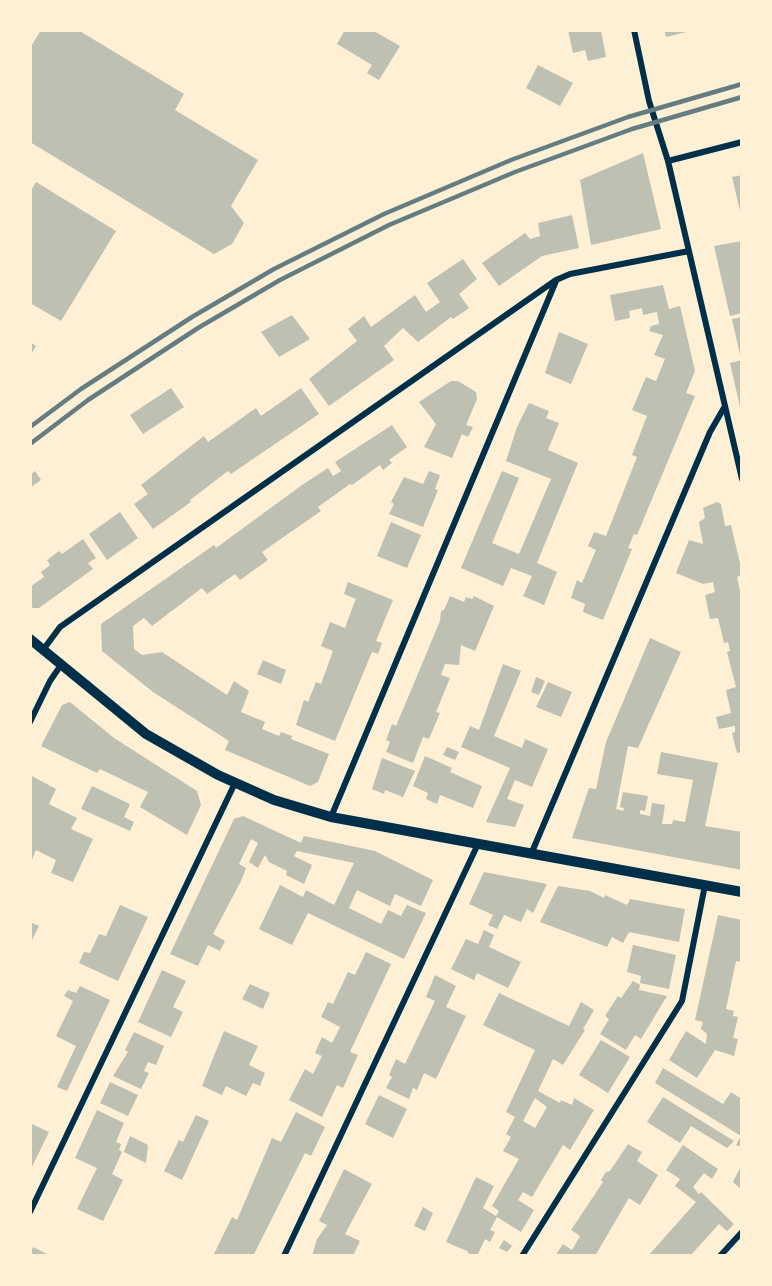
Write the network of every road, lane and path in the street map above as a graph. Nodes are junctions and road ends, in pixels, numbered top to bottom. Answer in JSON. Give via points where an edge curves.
{"nodes":[{"id":1,"x":634,"y":30,"type":"edge"},
{"id":2,"x":742,"y":142,"type":"edge"},
{"id":3,"x":668,"y":161,"type":"junction"},
{"id":4,"x":689,"y":251,"type":"junction"},
{"id":5,"x":556,"y":280,"type":"junction"},
{"id":6,"x":725,"y":406,"type":"junction"},
{"id":7,"x":742,"y":479,"type":"edge"},
{"id":8,"x":30,"y":639,"type":"edge"},
{"id":9,"x":43,"y":650,"type":"junction"},
{"id":10,"x":61,"y":665,"type":"junction"},
{"id":11,"x":30,"y":722,"type":"edge"},
{"id":12,"x":235,"y":783,"type":"junction"},
{"id":13,"x":331,"y":816,"type":"junction"},
{"id":14,"x":478,"y":844,"type":"junction"},
{"id":15,"x":532,"y":852,"type":"junction"},
{"id":16,"x":705,"y":885,"type":"junction"},
{"id":17,"x":742,"y":892,"type":"edge"},
{"id":18,"x":30,"y":1212,"type":"edge"},
{"id":19,"x":742,"y":1232,"type":"edge"},
{"id":20,"x":284,"y":1256,"type":"edge"},
{"id":21,"x":522,"y":1256,"type":"edge"},
{"id":22,"x":720,"y":1256,"type":"edge"}],
"edges":[{"from":1,"to":3,"type":"street","via":[[649,101]]},
{"from":2,"to":3,"type":"street"},
{"from":3,"to":4,"type":"street"},
{"from":4,"to":5,"type":"street"},
{"from":4,"to":6,"type":"street"},
{"from":5,"to":9,"type":"street","via":[[60,627]]},
{"from":5,"to":13,"type":"street"},
{"from":6,"to":7,"type":"street"},
{"from":6,"to":15,"type":"street","via":[[710,432]]},
{"from":8,"to":9,"type":"street"},
{"from":9,"to":10,"type":"street"},
{"from":10,"to":11,"type":"street"},
{"from":10,"to":12,"type":"street","via":[[146,734]]},
{"from":12,"to":13,"type":"street","via":[[274,800]]},
{"from":12,"to":18,"type":"street"},
{"from":13,"to":14,"type":"street"},
{"from":14,"to":15,"type":"street"},
{"from":14,"to":20,"type":"street"},
{"from":15,"to":16,"type":"street"},
{"from":16,"to":17,"type":"street"},
{"from":16,"to":21,"type":"street","via":[[682,1001]]},
{"from":19,"to":22,"type":"street"}]}
